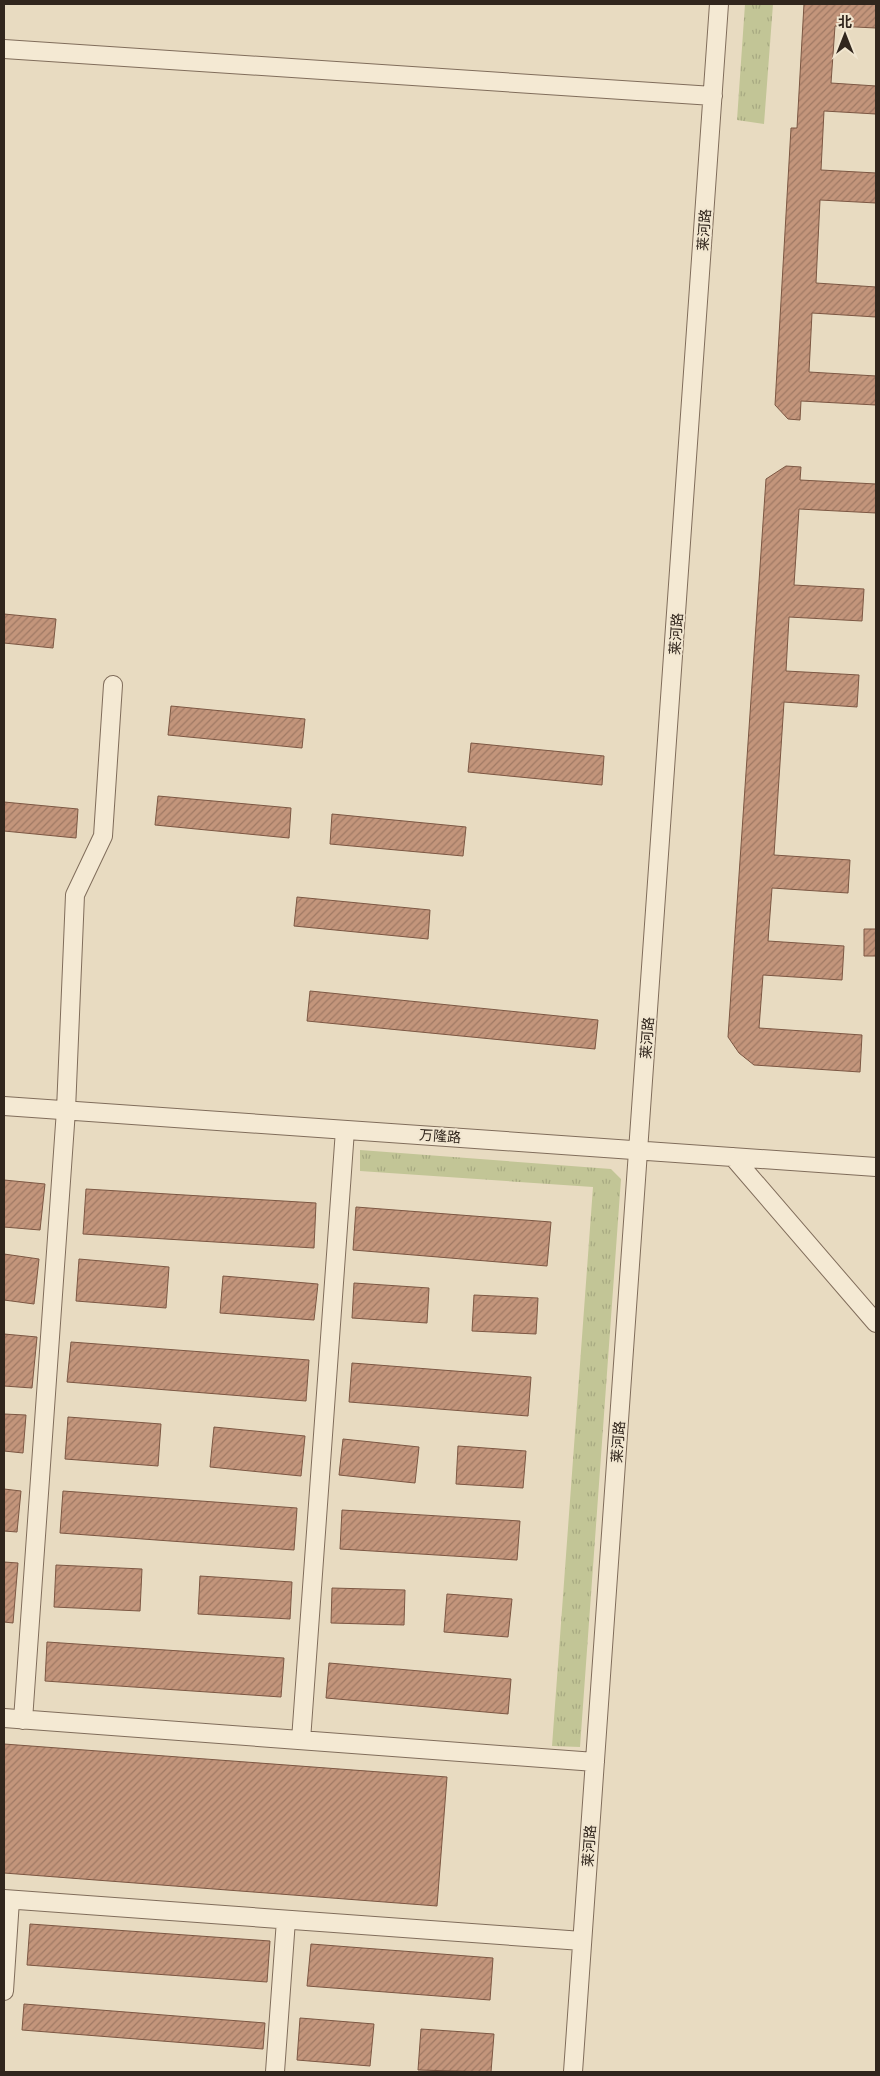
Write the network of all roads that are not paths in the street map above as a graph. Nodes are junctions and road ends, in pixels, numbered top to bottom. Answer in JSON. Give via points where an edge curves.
{"nodes":[{"id":1,"x":719,"y":4,"type":"edge"},
{"id":2,"x":4,"y":50,"type":"edge"},
{"id":3,"x":713,"y":96,"type":"junction"},
{"id":4,"x":113,"y":685,"type":"dead end"},
{"id":5,"x":4,"y":1106,"type":"edge"},
{"id":6,"x":66,"y":1110,"type":"junction"},
{"id":7,"x":345,"y":1130,"type":"junction"},
{"id":8,"x":639,"y":1150,"type":"junction"},
{"id":9,"x":733,"y":1157,"type":"junction"},
{"id":10,"x":876,"y":1167,"type":"edge"},
{"id":11,"x":876,"y":1323,"type":"edge"},
{"id":12,"x":4,"y":1718,"type":"edge"},
{"id":13,"x":23,"y":1720,"type":"junction"},
{"id":14,"x":301,"y":1740,"type":"junction"},
{"id":15,"x":595,"y":1762,"type":"junction"},
{"id":16,"x":7,"y":1900,"type":"edge"},
{"id":17,"x":286,"y":1920,"type":"junction"},
{"id":18,"x":582,"y":1941,"type":"junction"},
{"id":19,"x":4,"y":1990,"type":"edge"},
{"id":20,"x":275,"y":2072,"type":"edge"},
{"id":21,"x":573,"y":2072,"type":"edge"}],
"edges":[{"from":1,"to":3,"type":"street","name":"莱河路"},
{"from":2,"to":3,"type":"street"},
{"from":3,"to":8,"type":"street","name":"莱河路"},
{"from":4,"to":6,"type":"street","via":[[103,836],[76,895]]},
{"from":5,"to":6,"type":"street","name":"万隆路"},
{"from":6,"to":7,"type":"street","name":"万隆路"},
{"from":6,"to":13,"type":"street"},
{"from":7,"to":8,"type":"street","name":"万隆路"},
{"from":7,"to":14,"type":"street"},
{"from":8,"to":9,"type":"street","name":"万隆路"},
{"from":8,"to":15,"type":"street","name":"莱河路"},
{"from":9,"to":10,"type":"street","name":"万隆路"},
{"from":9,"to":11,"type":"street"},
{"from":12,"to":13,"type":"street"},
{"from":13,"to":14,"type":"street"},
{"from":14,"to":15,"type":"street"},
{"from":15,"to":18,"type":"street","name":"莱河路"},
{"from":16,"to":17,"type":"street"},
{"from":16,"to":19,"type":"street"},
{"from":17,"to":18,"type":"street"},
{"from":17,"to":20,"type":"street"},
{"from":18,"to":21,"type":"street","name":"莱河路"}]}
